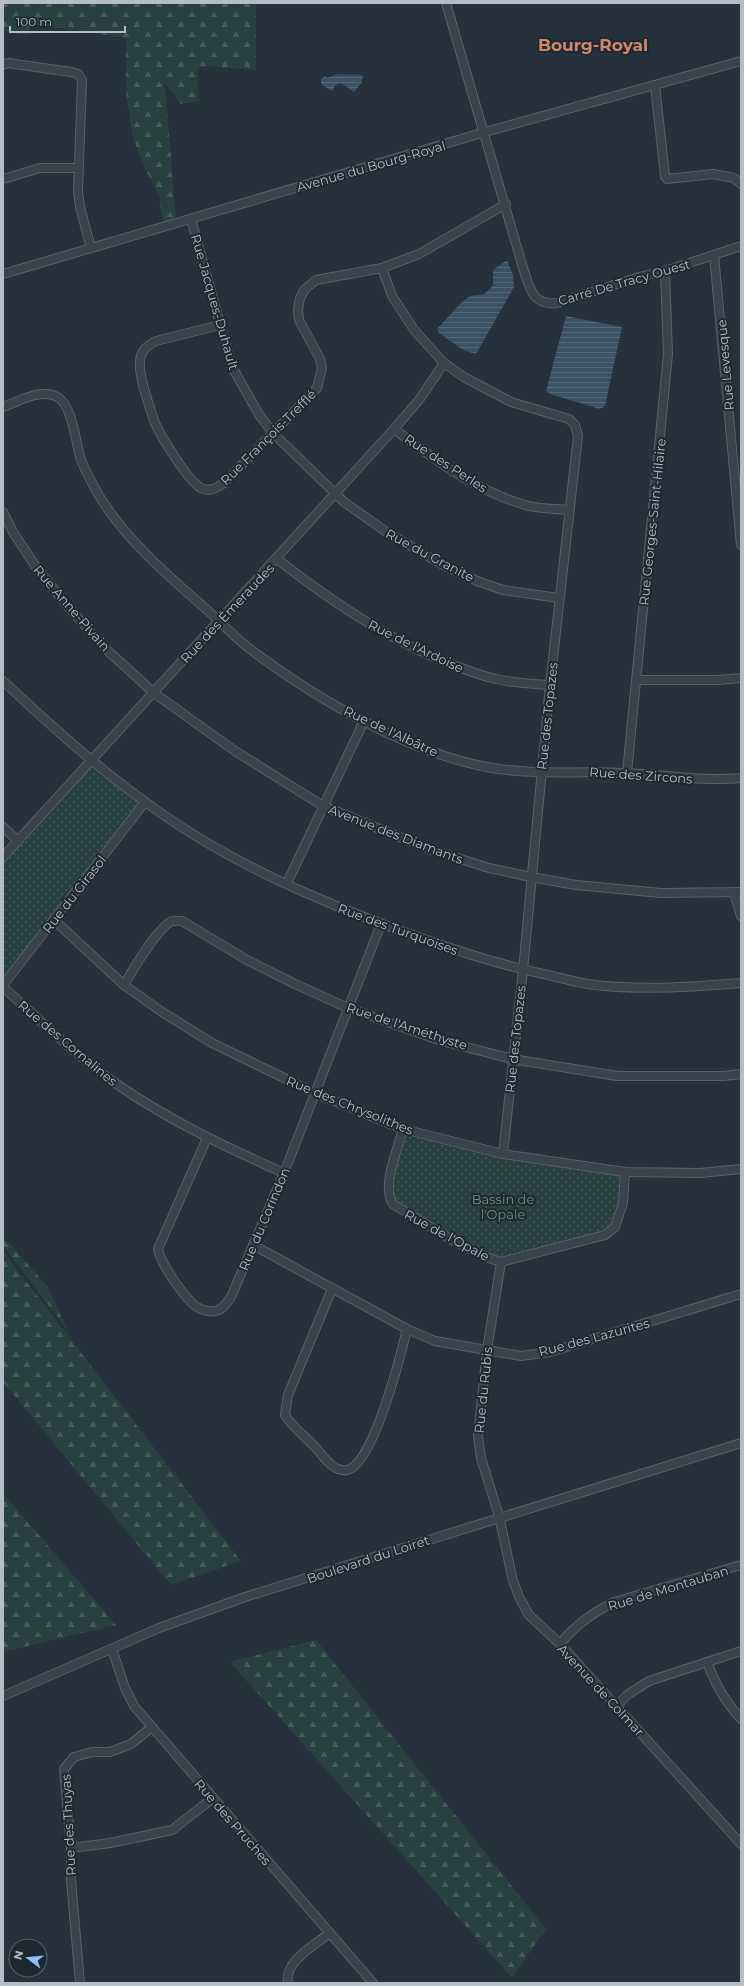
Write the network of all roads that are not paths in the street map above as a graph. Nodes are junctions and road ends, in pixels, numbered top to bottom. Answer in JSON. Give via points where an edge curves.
{"nodes":[{"id":1,"x":446,"y":3,"type":"edge"},
{"id":2,"x":741,"y":61,"type":"edge"},
{"id":3,"x":3,"y":65,"type":"edge"},
{"id":4,"x":655,"y":85,"type":"junction"},
{"id":5,"x":485,"y":132,"type":"junction"},
{"id":6,"x":79,"y":168,"type":"junction"},
{"id":7,"x":3,"y":179,"type":"edge"},
{"id":8,"x":741,"y":184,"type":"edge"},
{"id":9,"x":506,"y":204,"type":"junction"},
{"id":10,"x":191,"y":219,"type":"junction"},
{"id":11,"x":741,"y":246,"type":"edge"},
{"id":12,"x":91,"y":248,"type":"junction"},
{"id":13,"x":714,"y":255,"type":"junction"},
{"id":14,"x":382,"y":268,"type":"junction"},
{"id":15,"x":664,"y":271,"type":"junction"},
{"id":16,"x":3,"y":274,"type":"edge"},
{"id":17,"x":220,"y":326,"type":"junction"},
{"id":18,"x":444,"y":363,"type":"junction"},
{"id":19,"x":3,"y":407,"type":"edge"},
{"id":20,"x":394,"y":429,"type":"junction"},
{"id":21,"x":273,"y":433,"type":"junction"},
{"id":22,"x":335,"y":492,"type":"junction"},
{"id":23,"x":739,"y":494,"type":"edge"},
{"id":24,"x":568,"y":510,"type":"junction"},
{"id":25,"x":3,"y":512,"type":"edge"},
{"id":26,"x":741,"y":546,"type":"edge"},
{"id":27,"x":277,"y":559,"type":"junction"},
{"id":28,"x":559,"y":598,"type":"junction"},
{"id":29,"x":219,"y":621,"type":"junction"},
{"id":30,"x":741,"y":678,"type":"edge"},
{"id":31,"x":637,"y":680,"type":"junction"},
{"id":32,"x":3,"y":681,"type":"edge"},
{"id":33,"x":550,"y":685,"type":"junction"},
{"id":34,"x":154,"y":693,"type":"junction"},
{"id":35,"x":364,"y":721,"type":"junction"},
{"id":36,"x":92,"y":760,"type":"junction"},
{"id":37,"x":541,"y":772,"type":"junction"},
{"id":38,"x":627,"y":773,"type":"junction"},
{"id":39,"x":741,"y":778,"type":"edge"},
{"id":40,"x":145,"y":802,"type":"junction"},
{"id":41,"x":323,"y":806,"type":"junction"},
{"id":42,"x":3,"y":827,"type":"edge"},
{"id":43,"x":18,"y":841,"type":"junction"},
{"id":44,"x":3,"y":858,"type":"edge"},
{"id":45,"x":531,"y":877,"type":"junction"},
{"id":46,"x":286,"y":884,"type":"junction"},
{"id":47,"x":737,"y":893,"type":"edge"},
{"id":48,"x":741,"y":916,"type":"edge"},
{"id":49,"x":54,"y":920,"type":"junction"},
{"id":50,"x":381,"y":924,"type":"junction"},
{"id":51,"x":523,"y":970,"type":"junction"},
{"id":52,"x":741,"y":982,"type":"edge"},
{"id":53,"x":124,"y":985,"type":"junction"},
{"id":54,"x":3,"y":986,"type":"edge"},
{"id":55,"x":348,"y":1008,"type":"junction"},
{"id":56,"x":512,"y":1059,"type":"junction"},
{"id":57,"x":741,"y":1074,"type":"edge"},
{"id":58,"x":315,"y":1093,"type":"junction"},
{"id":59,"x":404,"y":1128,"type":"junction"},
{"id":60,"x":207,"y":1138,"type":"junction"},
{"id":61,"x":503,"y":1154,"type":"junction"},
{"id":62,"x":741,"y":1169,"type":"edge"},
{"id":63,"x":625,"y":1172,"type":"junction"},
{"id":64,"x":284,"y":1173,"type":"junction"},
{"id":65,"x":253,"y":1245,"type":"junction"},
{"id":66,"x":501,"y":1262,"type":"junction"},
{"id":67,"x":332,"y":1288,"type":"junction"},
{"id":68,"x":741,"y":1294,"type":"edge"},
{"id":69,"x":407,"y":1329,"type":"junction"},
{"id":70,"x":487,"y":1350,"type":"junction"},
{"id":71,"x":741,"y":1443,"type":"edge"},
{"id":72,"x":499,"y":1516,"type":"junction"},
{"id":73,"x":741,"y":1565,"type":"edge"},
{"id":74,"x":560,"y":1644,"type":"junction"},
{"id":75,"x":112,"y":1649,"type":"junction"},
{"id":76,"x":741,"y":1651,"type":"edge"},
{"id":77,"x":707,"y":1662,"type":"junction"},
{"id":78,"x":3,"y":1696,"type":"edge"},
{"id":79,"x":617,"y":1706,"type":"junction"},
{"id":80,"x":741,"y":1719,"type":"edge"},
{"id":81,"x":152,"y":1727,"type":"junction"},
{"id":82,"x":213,"y":1798,"type":"junction"},
{"id":83,"x":741,"y":1844,"type":"edge"},
{"id":84,"x":70,"y":1848,"type":"junction"},
{"id":85,"x":330,"y":1933,"type":"junction"},
{"id":86,"x":80,"y":1983,"type":"edge"},
{"id":87,"x":288,"y":1983,"type":"edge"},
{"id":88,"x":373,"y":1983,"type":"edge"}],
"edges":[{"from":1,"to":5,"type":"street","name":"Carré De Tracy Ouest"},
{"from":2,"to":4,"type":"street","name":"Avenue du Bourg-Royal"},
{"from":3,"to":6,"type":"street","via":[[8,63],[78,74],[83,85]]},
{"from":4,"to":5,"type":"street","name":"Avenue du Bourg-Royal"},
{"from":4,"to":8,"type":"street","via":[[666,179],[713,174],[734,178]]},
{"from":5,"to":9,"type":"street","name":"Carré De Tracy Ouest"},
{"from":5,"to":10,"type":"street","name":"Avenue du Bourg-Royal"},
{"from":6,"to":7,"type":"street","via":[[40,168]]},
{"from":6,"to":12,"type":"street","via":[[80,207]]},
{"from":9,"to":14,"type":"street","name":"Rue François-Trefflé","via":[[419,254]]},
{"from":9,"to":15,"type":"street","name":"Carré De Tracy Ouest","via":[[527,280],[534,296],[541,302],[557,303]]},
{"from":10,"to":12,"type":"street","name":"Avenue du Bourg-Royal"},
{"from":10,"to":17,"type":"street","name":"Rue Jacques-Duhault"},
{"from":11,"to":13,"type":"street","name":"Carré De Tracy Ouest"},
{"from":12,"to":16,"type":"street","name":"Avenue du Bourg-Royal"},
{"from":13,"to":15,"type":"street","name":"Carré De Tracy Ouest"},
{"from":13,"to":23,"type":"street","name":"Rue Levesque"},
{"from":14,"to":18,"type":"street","name":"Rue des Topazes","via":[[392,296],[415,331]]},
{"from":14,"to":21,"type":"street","name":"Rue François-Trefflé","via":[[316,280],[305,289],[300,298],[299,320],[320,358],[321,379],[317,388]]},
{"from":15,"to":31,"type":"street","name":"Rue Georges-Saint-Hilaire","via":[[668,354]]},
{"from":17,"to":21,"type":"street","name":"Rue Jacques-Duhault","via":[[232,367],[260,416]]},
{"from":17,"to":21,"type":"street","name":"Rue François-Trefflé","via":[[156,341],[142,352],[140,371],[156,424],[166,443],[194,482],[208,490],[224,483]]},
{"from":18,"to":20,"type":"street","name":"Rue des Émeraudes","via":[[419,400]]},
{"from":18,"to":24,"type":"street","name":"Rue des Topazes","via":[[464,377],[511,402],[562,416],[575,425],[578,436]]},
{"from":19,"to":29,"type":"street","name":"Rue de l'Albâtre","via":[[37,395],[47,394],[61,399],[66,406],[81,459],[98,494],[120,524],[167,574]]},
{"from":20,"to":22,"type":"street","name":"Rue des Émeraudes"},
{"from":20,"to":24,"type":"street","name":"Rue des Perles","via":[[422,451],[479,487],[506,499],[531,506]]},
{"from":21,"to":22,"type":"street","name":"Rue Jacques-Duhault"},
{"from":22,"to":27,"type":"street","name":"Rue des Émeraudes"},
{"from":22,"to":28,"type":"street","name":"Rue du Granite","via":[[344,502],[385,531],[443,565],[503,590]]},
{"from":23,"to":26,"type":"street","name":"Rue Levesque"},
{"from":24,"to":28,"type":"street","name":"Rue des Topazes"},
{"from":25,"to":34,"type":"street","name":"Rue Anne-Pivain","via":[[36,567],[69,608],[107,650]]},
{"from":27,"to":29,"type":"street","name":"Rue des Émeraudes"},
{"from":27,"to":33,"type":"street","name":"Rue de l'Ardoise","via":[[345,609],[402,642],[438,659],[496,679]]},
{"from":28,"to":33,"type":"street","name":"Rue des Topazes"},
{"from":29,"to":34,"type":"street","name":"Rue des Émeraudes"},
{"from":29,"to":35,"type":"street","name":"Rue de l'Albâtre","via":[[275,667]]},
{"from":30,"to":31,"type":"street"},
{"from":31,"to":38,"type":"street","name":"Rue Georges-Saint-Hilaire"},
{"from":32,"to":36,"type":"street","name":"Rue des Turquoises"},
{"from":33,"to":37,"type":"street","name":"Rue des Topazes"},
{"from":34,"to":36,"type":"street","name":"Rue des Émeraudes"},
{"from":34,"to":41,"type":"street","name":"Avenue des Diamants","via":[[235,751]]},
{"from":35,"to":37,"type":"street","name":"Rue de l'Albâtre","via":[[460,761],[494,768]]},
{"from":35,"to":41,"type":"street"},
{"from":36,"to":40,"type":"street","name":"Rue des Turquoises"},
{"from":36,"to":43,"type":"street","name":"Rue des Émeraudes"},
{"from":37,"to":38,"type":"street","name":"Rue des Zircons"},
{"from":37,"to":45,"type":"street","name":"Rue des Topazes"},
{"from":38,"to":39,"type":"street","name":"Rue des Zircons","via":[[706,779]]},
{"from":40,"to":46,"type":"street","name":"Rue des Turquoises","via":[[213,845]]},
{"from":40,"to":49,"type":"street","name":"Rue du Girasol"},
{"from":41,"to":45,"type":"street","name":"Avenue des Diamants","via":[[432,850],[489,868]]},
{"from":41,"to":46,"type":"street"},
{"from":42,"to":43,"type":"street"},
{"from":43,"to":44,"type":"street","name":"Rue des Émeraudes"},
{"from":45,"to":47,"type":"street","name":"Avenue des Diamants","via":[[661,893]]},
{"from":45,"to":51,"type":"street","name":"Rue des Topazes"},
{"from":46,"to":50,"type":"street","name":"Rue des Turquoises"},
{"from":47,"to":48,"type":"street"},
{"from":49,"to":53,"type":"street","name":"Rue des Chrysolithes"},
{"from":49,"to":54,"type":"street","name":"Rue du Girasol"},
{"from":50,"to":51,"type":"street","name":"Rue des Turquoises","via":[[454,950]]},
{"from":50,"to":55,"type":"street","name":"Rue du Corindon"},
{"from":51,"to":52,"type":"street","name":"Rue des Turquoises","via":[[588,984],[648,988],[695,987]]},
{"from":51,"to":56,"type":"street","name":"Rue des Topazes"},
{"from":53,"to":55,"type":"street","name":"Rue de l'Améthyste","via":[[149,946],[170,921],[176,920],[182,921],[247,960]]},
{"from":53,"to":58,"type":"street","name":"Rue des Chrysolithes","via":[[212,1043]]},
{"from":54,"to":60,"type":"street","name":"Rue des Cornalines","via":[[62,1041],[120,1086],[169,1118]]},
{"from":55,"to":56,"type":"street","name":"Rue de l'Améthyste","via":[[439,1040]]},
{"from":55,"to":58,"type":"street","name":"Rue du Corindon"},
{"from":56,"to":57,"type":"street","name":"Rue de l'Améthyste","via":[[617,1076]]},
{"from":56,"to":61,"type":"street","name":"Rue des Topazes"},
{"from":58,"to":59,"type":"street","name":"Rue des Chrysolithes"},
{"from":58,"to":64,"type":"street","name":"Rue du Corindon"},
{"from":59,"to":61,"type":"street","name":"Rue des Chrysolithes"},
{"from":59,"to":66,"type":"street","name":"Rue de l'Opale","via":[[389,1182],[389,1198],[393,1204],[452,1240]]},
{"from":60,"to":64,"type":"street","name":"Rue des Cornalines"},
{"from":60,"to":65,"type":"street","name":"Rue du Corindon","via":[[161,1240],[158,1249],[160,1258],[197,1307],[215,1311],[231,1298]]},
{"from":61,"to":63,"type":"street","name":"Rue des Chrysolithes"},
{"from":62,"to":63,"type":"street","name":"Rue des Chrysolithes","via":[[700,1173]]},
{"from":63,"to":66,"type":"street","name":"Rue de l'Opale","via":[[623,1203],[615,1227],[605,1235]]},
{"from":64,"to":65,"type":"street","name":"Rue du Corindon"},
{"from":65,"to":67,"type":"street","name":"Rue des Lazurites"},
{"from":66,"to":70,"type":"street","name":"Rue du Rubis"},
{"from":67,"to":69,"type":"street","name":"Rue des Lazurites"},
{"from":67,"to":69,"type":"street","via":[[288,1395],[285,1414],[329,1463],[339,1469],[353,1468],[370,1446],[397,1369]]},
{"from":68,"to":70,"type":"street","name":"Rue des Lazurites","via":[[550,1352],[521,1356]]},
{"from":69,"to":70,"type":"street","name":"Rue des Lazurites","via":[[435,1341]]},
{"from":70,"to":72,"type":"street","name":"Rue du Rubis","via":[[478,1436],[481,1458]]},
{"from":71,"to":72,"type":"street","name":"Boulevard du Loiret"},
{"from":72,"to":74,"type":"street","name":"Avenue de Colmar","via":[[513,1581],[520,1599],[529,1616]]},
{"from":72,"to":75,"type":"street","name":"Boulevard du Loiret","via":[[245,1597],[159,1628]]},
{"from":73,"to":74,"type":"street","name":"Rue de Montauban","via":[[614,1602],[596,1610],[579,1623]]},
{"from":74,"to":79,"type":"street","name":"Avenue de Colmar"},
{"from":75,"to":78,"type":"street","name":"Boulevard du Loiret"},
{"from":75,"to":81,"type":"street","name":"Rue des Pruches","via":[[134,1706]]},
{"from":76,"to":77,"type":"street"},
{"from":77,"to":79,"type":"street","via":[[649,1681],[627,1695]]},
{"from":77,"to":80,"type":"street","via":[[715,1685]]},
{"from":79,"to":83,"type":"street","name":"Avenue de Colmar"},
{"from":81,"to":82,"type":"street","name":"Rue des Pruches"},
{"from":81,"to":84,"type":"street","name":"Rue des Thuyas","via":[[131,1744],[110,1752],[92,1752],[74,1757],[64,1769]]},
{"from":82,"to":84,"type":"street","via":[[172,1830],[110,1843]]},
{"from":82,"to":85,"type":"street","name":"Rue des Pruches"},
{"from":84,"to":86,"type":"street","name":"Rue des Thuyas"},
{"from":85,"to":87,"type":"street","via":[[289,1968]]},
{"from":85,"to":88,"type":"street","name":"Rue des Pruches"}]}
